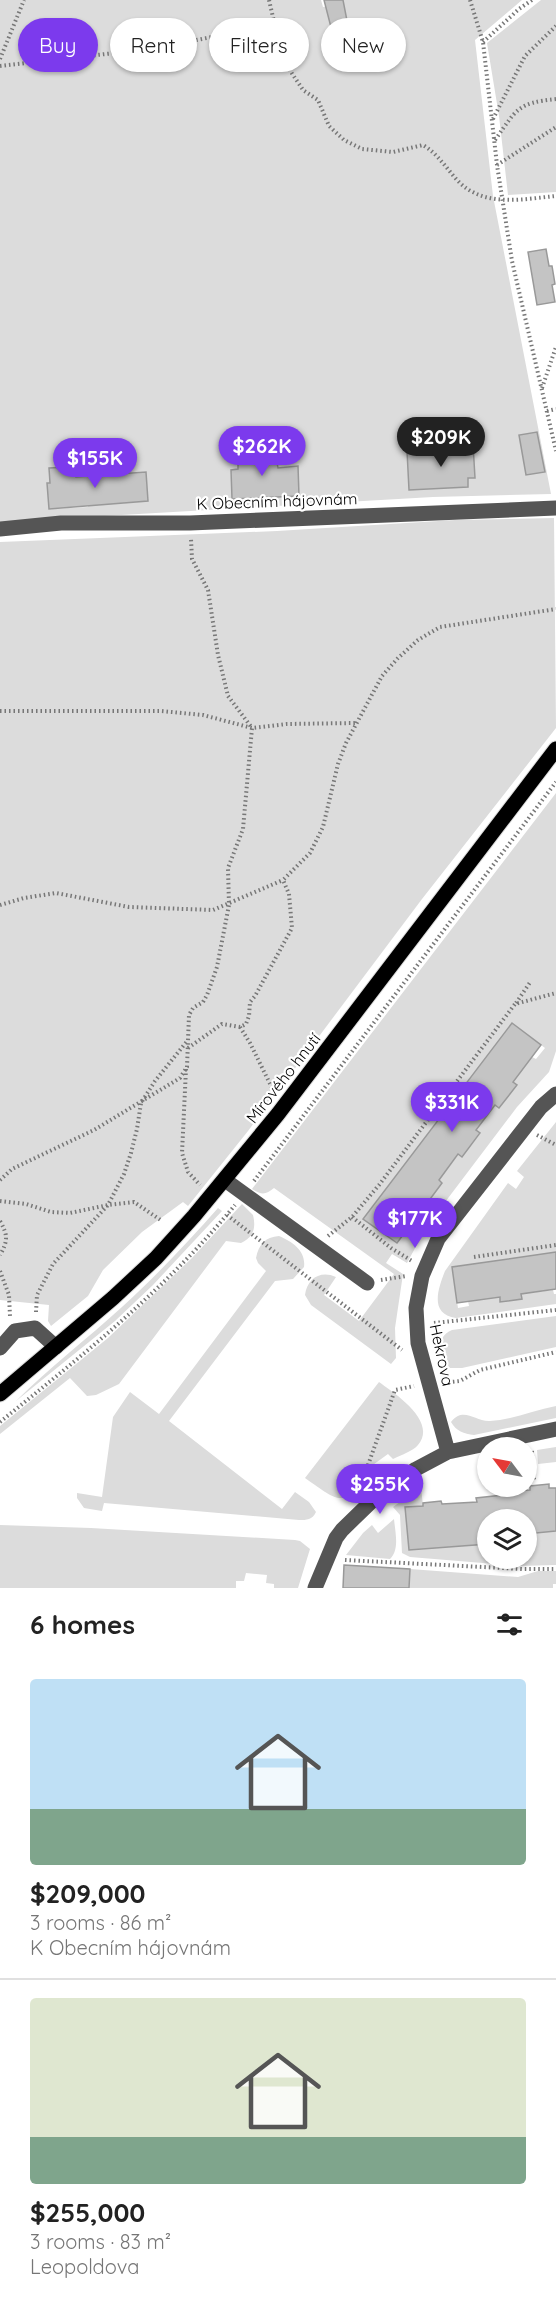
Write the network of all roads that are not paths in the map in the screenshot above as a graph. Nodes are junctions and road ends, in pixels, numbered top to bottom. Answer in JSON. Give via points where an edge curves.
{"nodes":[{"id":1,"x":556,"y":508,"type":"edge"},
{"id":2,"x":0,"y":530,"type":"edge"},
{"id":3,"x":556,"y":749,"type":"edge"},
{"id":4,"x":556,"y":1094,"type":"edge"},
{"id":5,"x":225,"y":1180,"type":"junction"},
{"id":6,"x":367,"y":1283,"type":"road end"},
{"id":7,"x":56,"y":1347,"type":"junction"},
{"id":8,"x":0,"y":1348,"type":"edge"},
{"id":9,"x":0,"y":1394,"type":"edge"},
{"id":10,"x":556,"y":1428,"type":"edge"},
{"id":11,"x":448,"y":1452,"type":"junction"},
{"id":12,"x":315,"y":1588,"type":"edge"}],
"edges":[{"from":1,"to":2,"type":"street","name":"K Obecním hájovnám","via":[[190,523],[61,523]]},
{"from":3,"to":5,"type":"main road","name":"Mírového hnutí"},
{"from":4,"to":11,"type":"street","name":"Hekrova","via":[[438,1239],[422,1276],[416,1308],[418,1342]]},
{"from":5,"to":6,"type":"street"},
{"from":5,"to":7,"type":"main road","name":"Mírového hnutí","via":[[156,1258]]},
{"from":7,"to":8,"type":"street","via":[[35,1328],[15,1331]]},
{"from":7,"to":9,"type":"main road","name":"Mírového hnutí"},
{"from":10,"to":11,"type":"street"},
{"from":11,"to":12,"type":"street","via":[[376,1497],[342,1530]]}]}
